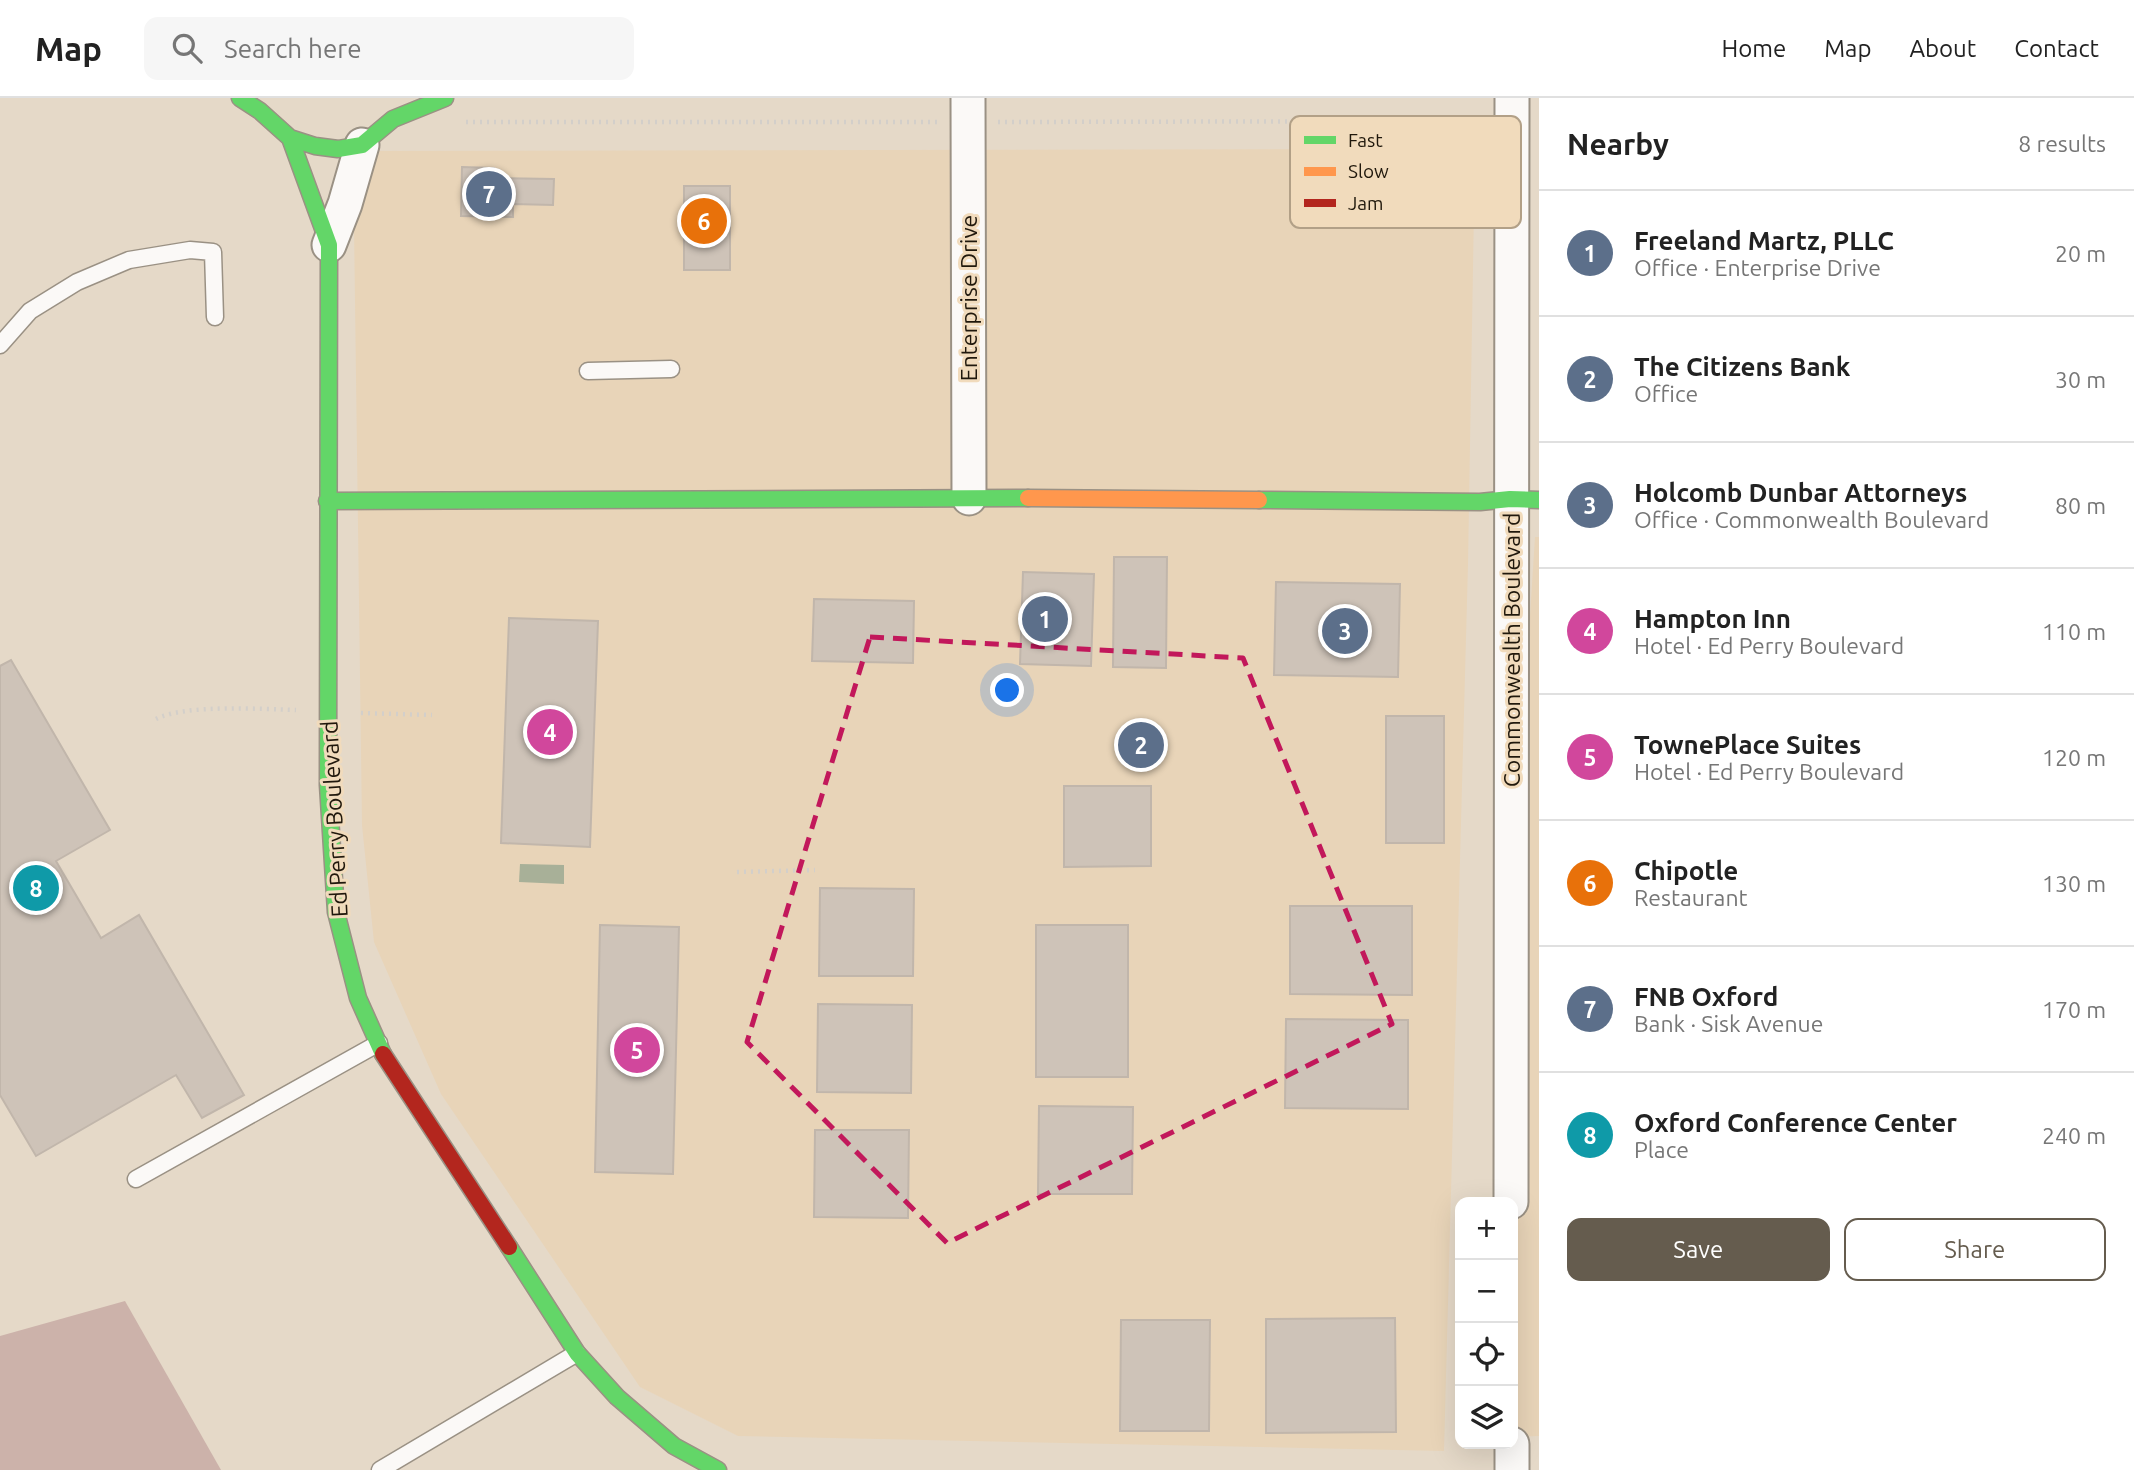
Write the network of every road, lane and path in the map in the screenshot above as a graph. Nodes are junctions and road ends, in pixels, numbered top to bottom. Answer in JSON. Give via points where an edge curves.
{"nodes":[{"id":1,"x":240,"y":98,"type":"edge"},
{"id":2,"x":397,"y":98,"type":"edge"},
{"id":3,"x":445,"y":98,"type":"edge"},
{"id":4,"x":968,"y":98,"type":"edge"},
{"id":5,"x":1511,"y":98,"type":"edge"},
{"id":6,"x":259,"y":105,"type":"edge"},
{"id":7,"x":1512,"y":116,"type":"edge"},
{"id":8,"x":393,"y":118,"type":"junction"},
{"id":9,"x":290,"y":138,"type":"junction"},
{"id":10,"x":362,"y":145,"type":"junction"},
{"id":11,"x":1516,"y":228,"type":"edge"},
{"id":12,"x":329,"y":245,"type":"junction"},
{"id":13,"x":215,"y":317,"type":"dead end"},
{"id":14,"x":0,"y":345,"type":"edge"},
{"id":15,"x":671,"y":369,"type":"dead end"},
{"id":16,"x":588,"y":371,"type":"dead end"},
{"id":17,"x":969,"y":498,"type":"junction"},
{"id":18,"x":1525,"y":500,"type":"edge"},
{"id":19,"x":327,"y":501,"type":"junction"},
{"id":20,"x":296,"y":710,"type":"dead end"},
{"id":21,"x":354,"y":713,"type":"dead end"},
{"id":22,"x":432,"y":715,"type":"dead end"},
{"id":23,"x":156,"y":719,"type":"dead end"},
{"id":24,"x":815,"y":870,"type":"dead end"},
{"id":25,"x":737,"y":872,"type":"dead end"},
{"id":26,"x":379,"y":1043,"type":"junction"},
{"id":27,"x":136,"y":1180,"type":"dead end"},
{"id":28,"x":1511,"y":1197,"type":"edge"},
{"id":29,"x":577,"y":1353,"type":"junction"},
{"id":30,"x":1512,"y":1449,"type":"edge"},
{"id":31,"x":380,"y":1470,"type":"edge"},
{"id":32,"x":718,"y":1470,"type":"edge"},
{"id":33,"x":1513,"y":1470,"type":"edge"}],
"edges":[{"from":1,"to":6,"type":"street"},
{"from":2,"to":8,"type":"street"},
{"from":3,"to":8,"type":"street"},
{"from":4,"to":17,"type":"street","name":"Enterprise Drive"},
{"from":5,"to":7,"type":"street","name":"Commonwealth Boulevard"},
{"from":6,"to":9,"type":"street"},
{"from":8,"to":10,"type":"street"},
{"from":9,"to":10,"type":"street","via":[[338,149]]},
{"from":9,"to":12,"type":"street","name":"Ed Perry Boulevard"},
{"from":10,"to":12,"type":"street","name":"Ed Perry Boulevard"},
{"from":11,"to":18,"type":"street","name":"Commonwealth Boulevard"},
{"from":12,"to":19,"type":"street","name":"Ed Perry Boulevard"},
{"from":13,"to":14,"type":"lane","via":[[213,252],[190,250],[129,260],[78,282],[30,311]]},
{"from":15,"to":16,"type":"lane"},
{"from":17,"to":18,"type":"street"},
{"from":17,"to":19,"type":"street"},
{"from":18,"to":28,"type":"street","name":"Commonwealth Boulevard"},
{"from":19,"to":26,"type":"street","name":"Ed Perry Boulevard","via":[[328,785],[336,912],[358,998]]},
{"from":20,"to":23,"type":"path","via":[[245,708],[168,713]]},
{"from":21,"to":22,"type":"path"},
{"from":24,"to":25,"type":"path"},
{"from":26,"to":27,"type":"lane"},
{"from":26,"to":29,"type":"street","name":"Ed Perry Boulevard"},
{"from":29,"to":31,"type":"lane"},
{"from":29,"to":32,"type":"street","name":"Ed Perry Boulevard","via":[[617,1397],[674,1447]]},
{"from":30,"to":33,"type":"street"}]}
